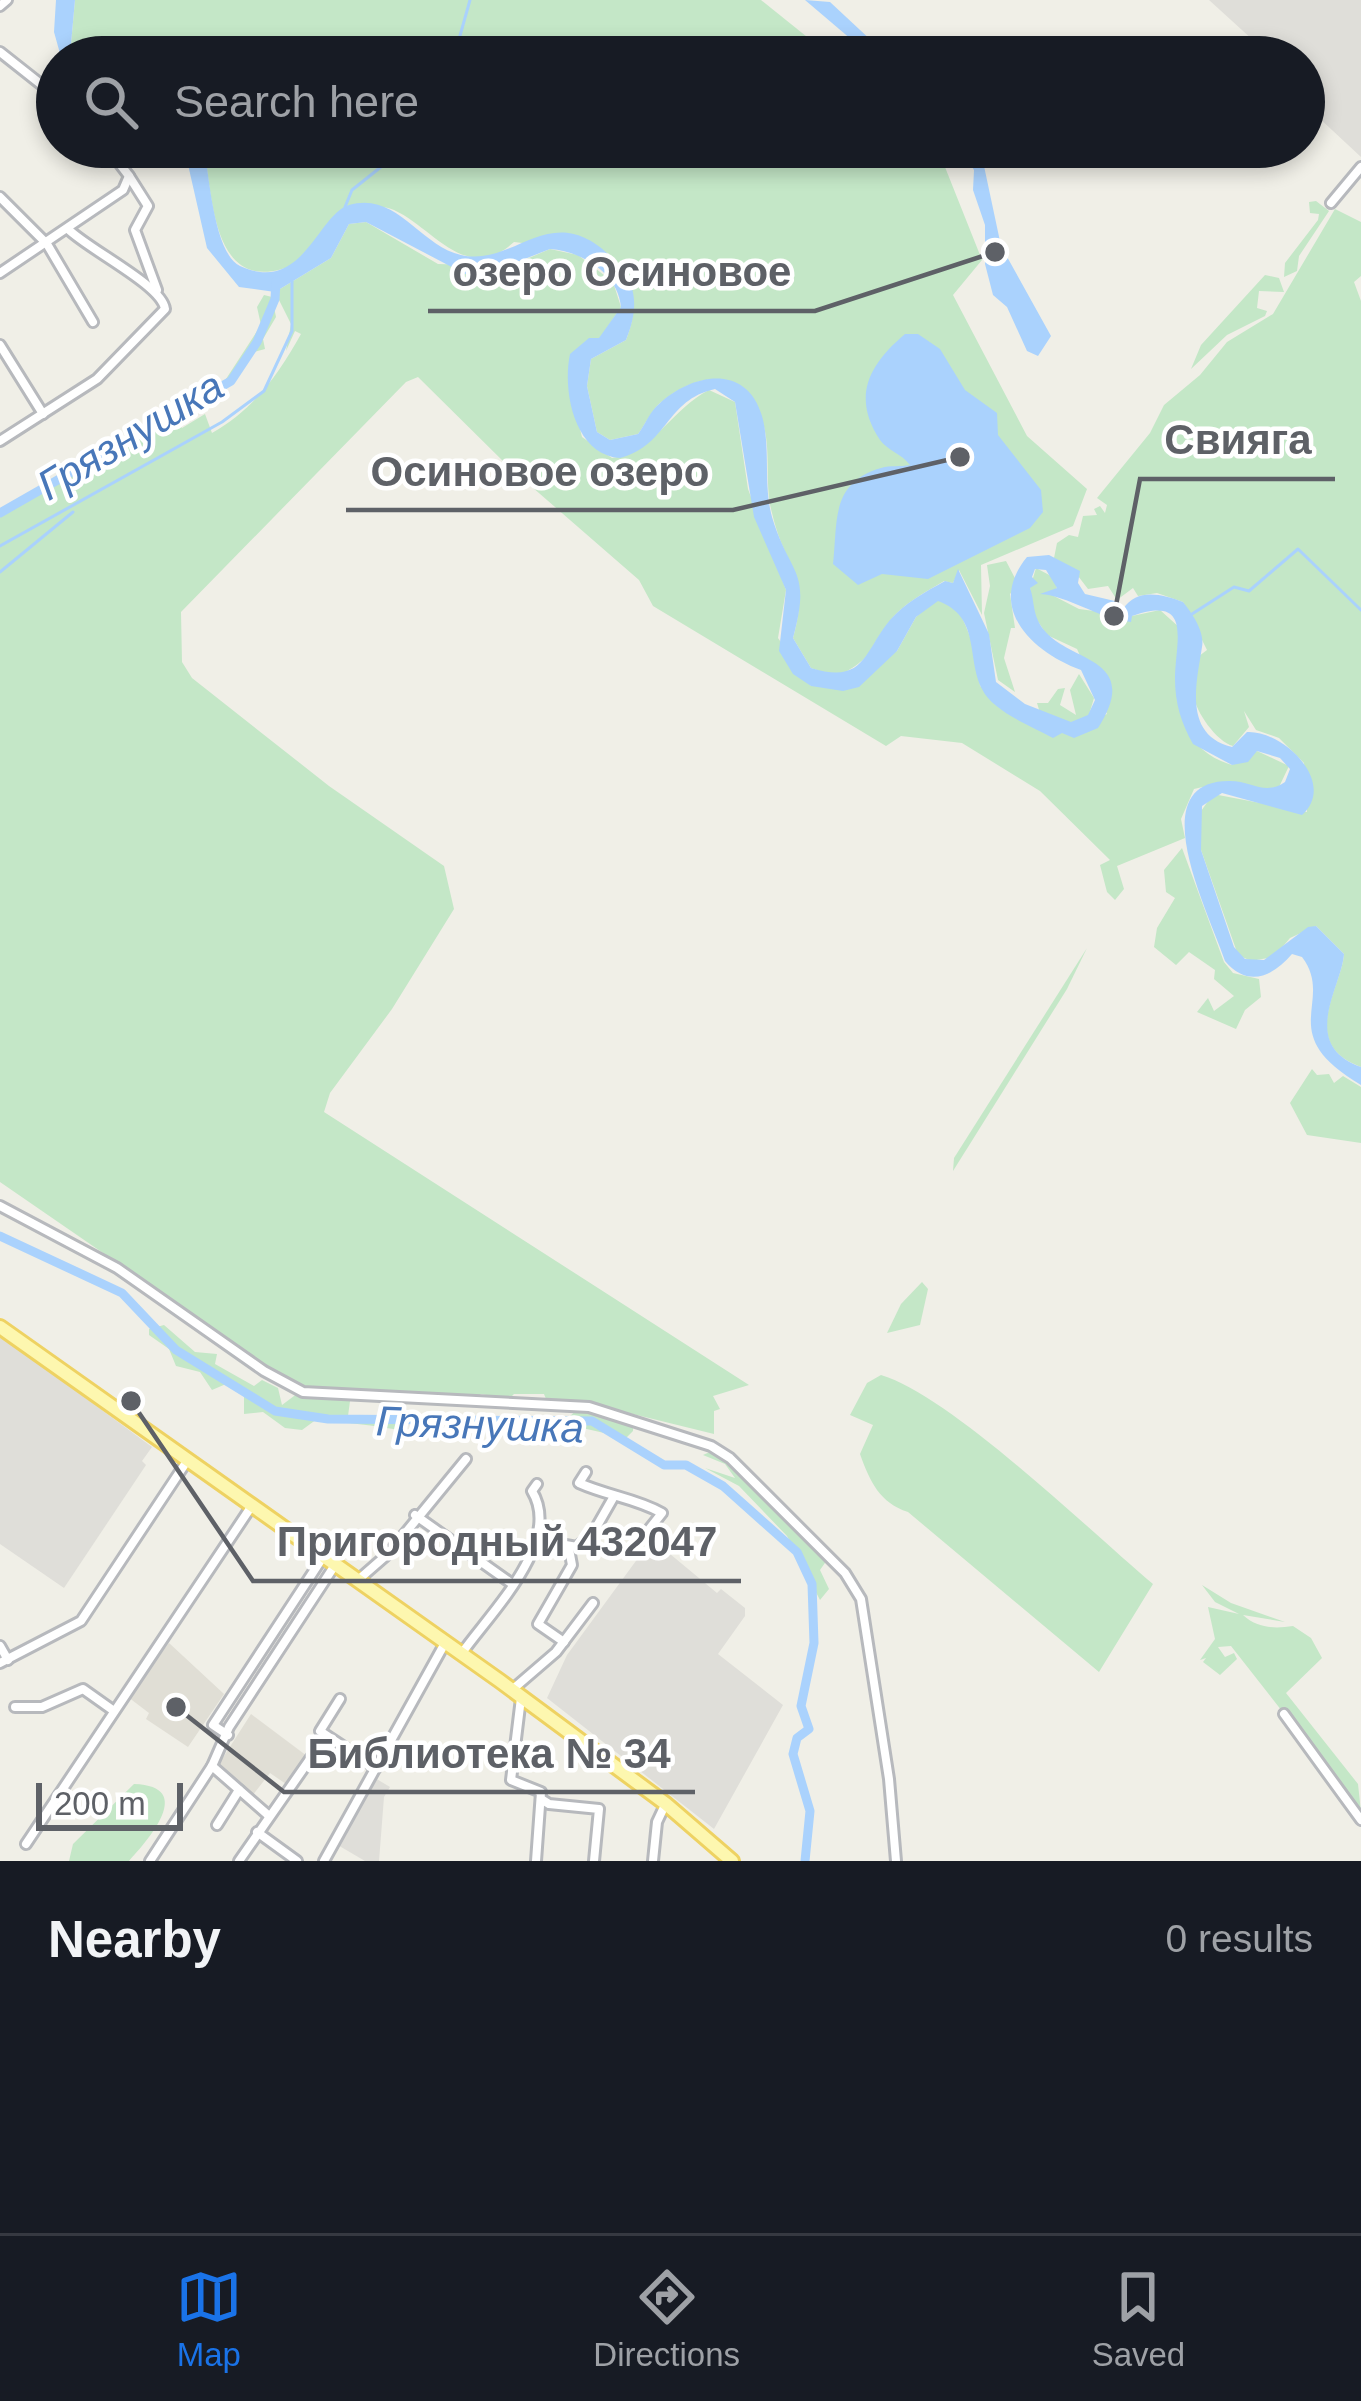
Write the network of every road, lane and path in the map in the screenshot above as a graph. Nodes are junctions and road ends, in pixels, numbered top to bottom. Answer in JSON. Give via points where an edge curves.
{"nodes":[{"id":1,"x":0,"y":52,"type":"edge"},
{"id":2,"x":36,"y":80,"type":"edge"},
{"id":3,"x":1361,"y":167,"type":"edge"},
{"id":4,"x":124,"y":168,"type":"edge"},
{"id":5,"x":129,"y":176,"type":"junction"},
{"id":6,"x":0,"y":197,"type":"edge"},
{"id":7,"x":1331,"y":203,"type":"dead end"},
{"id":8,"x":68,"y":229,"type":"junction"},
{"id":9,"x":47,"y":244,"type":"junction"},
{"id":10,"x":0,"y":273,"type":"edge"},
{"id":11,"x":157,"y":291,"type":"junction"},
{"id":12,"x":93,"y":322,"type":"dead end"},
{"id":13,"x":0,"y":345,"type":"edge"},
{"id":14,"x":43,"y":414,"type":"junction"},
{"id":15,"x":0,"y":441,"type":"edge"},
{"id":16,"x":0,"y":1206,"type":"edge"},
{"id":17,"x":0,"y":1327,"type":"edge"},
{"id":18,"x":466,"y":1459,"type":"dead end"},
{"id":19,"x":187,"y":1462,"type":"junction"},
{"id":20,"x":586,"y":1472,"type":"dead end"},
{"id":21,"x":536,"y":1484,"type":"dead end"},
{"id":22,"x":613,"y":1498,"type":"junction"},
{"id":23,"x":251,"y":1507,"type":"junction"},
{"id":24,"x":416,"y":1515,"type":"junction"},
{"id":25,"x":643,"y":1537,"type":"dead end"},
{"id":26,"x":537,"y":1540,"type":"junction"},
{"id":27,"x":569,"y":1549,"type":"junction"},
{"id":28,"x":329,"y":1561,"type":"junction"},
{"id":29,"x":358,"y":1580,"type":"junction"},
{"id":30,"x":512,"y":1583,"type":"junction"},
{"id":31,"x":593,"y":1603,"type":"dead end"},
{"id":32,"x":446,"y":1642,"type":"junction"},
{"id":33,"x":563,"y":1642,"type":"junction"},
{"id":34,"x":0,"y":1646,"type":"edge"},
{"id":35,"x":461,"y":1653,"type":"junction"},
{"id":36,"x":4,"y":1662,"type":"edge"},
{"id":37,"x":517,"y":1694,"type":"junction"},
{"id":38,"x":340,"y":1699,"type":"dead end"},
{"id":39,"x":15,"y":1708,"type":"dead end"},
{"id":40,"x":114,"y":1711,"type":"junction"},
{"id":41,"x":1284,"y":1714,"type":"dead end"},
{"id":42,"x":228,"y":1736,"type":"junction"},
{"id":43,"x":326,"y":1736,"type":"junction"},
{"id":44,"x":212,"y":1766,"type":"junction"},
{"id":45,"x":376,"y":1768,"type":"junction"},
{"id":46,"x":239,"y":1790,"type":"junction"},
{"id":47,"x":541,"y":1798,"type":"junction"},
{"id":48,"x":666,"y":1804,"type":"junction"},
{"id":49,"x":268,"y":1815,"type":"junction"},
{"id":50,"x":1361,"y":1820,"type":"edge"},
{"id":51,"x":217,"y":1825,"type":"dead end"},
{"id":52,"x":257,"y":1832,"type":"junction"},
{"id":53,"x":26,"y":1844,"type":"dead end"},
{"id":54,"x":150,"y":1861,"type":"edge"},
{"id":55,"x":239,"y":1861,"type":"edge"},
{"id":56,"x":297,"y":1861,"type":"edge"},
{"id":57,"x":324,"y":1861,"type":"edge"},
{"id":58,"x":536,"y":1861,"type":"edge"},
{"id":59,"x":594,"y":1861,"type":"edge"},
{"id":60,"x":653,"y":1861,"type":"edge"},
{"id":61,"x":732,"y":1861,"type":"edge"},
{"id":62,"x":896,"y":1861,"type":"edge"}],
"edges":[{"from":1,"to":2,"type":"street"},
{"from":3,"to":7,"type":"street"},
{"from":4,"to":5,"type":"street"},
{"from":5,"to":8,"type":"street","via":[[115,197]]},
{"from":5,"to":11,"type":"street","via":[[148,206],[135,230]]},
{"from":6,"to":9,"type":"street"},
{"from":8,"to":9,"type":"street"},
{"from":8,"to":11,"type":"street"},
{"from":9,"to":10,"type":"street"},
{"from":9,"to":12,"type":"street"},
{"from":11,"to":14,"type":"street","via":[[164,312],[97,379]]},
{"from":13,"to":14,"type":"street"},
{"from":14,"to":15,"type":"street"},
{"from":16,"to":62,"type":"street","via":[[117,1268],[303,1392],[590,1407],[730,1458],[845,1573],[860,1599]]},
{"from":17,"to":19,"type":"main road"},
{"from":18,"to":24,"type":"street"},
{"from":19,"to":23,"type":"main road"},
{"from":19,"to":36,"type":"street","via":[[81,1622]]},
{"from":20,"to":22,"type":"street","via":[[579,1484]]},
{"from":21,"to":26,"type":"street","via":[[543,1515]]},
{"from":22,"to":25,"type":"street","via":[[662,1513]]},
{"from":22,"to":27,"type":"street","via":[[593,1533]]},
{"from":23,"to":28,"type":"main road"},
{"from":23,"to":40,"type":"street"},
{"from":24,"to":29,"type":"street"},
{"from":24,"to":30,"type":"street"},
{"from":26,"to":27,"type":"street"},
{"from":26,"to":30,"type":"street"},
{"from":27,"to":33,"type":"street","via":[[572,1565],[538,1624]]},
{"from":28,"to":29,"type":"main road"},
{"from":28,"to":42,"type":"street"},
{"from":28,"to":42,"type":"street","via":[[213,1726]]},
{"from":29,"to":32,"type":"main road"},
{"from":30,"to":35,"type":"street"},
{"from":31,"to":33,"type":"street"},
{"from":32,"to":35,"type":"main road"},
{"from":32,"to":45,"type":"street"},
{"from":33,"to":37,"type":"street"},
{"from":34,"to":36,"type":"street"},
{"from":35,"to":37,"type":"main road"},
{"from":37,"to":47,"type":"street","via":[[511,1780],[538,1787]]},
{"from":37,"to":48,"type":"main road"},
{"from":38,"to":43,"type":"street","via":[[320,1731]]},
{"from":39,"to":40,"type":"street","via":[[42,1707],[83,1689]]},
{"from":40,"to":53,"type":"street"},
{"from":41,"to":50,"type":"street"},
{"from":42,"to":44,"type":"street"},
{"from":43,"to":45,"type":"street"},
{"from":43,"to":49,"type":"street"},
{"from":44,"to":46,"type":"street"},
{"from":44,"to":54,"type":"street"},
{"from":45,"to":57,"type":"street"},
{"from":46,"to":49,"type":"street"},
{"from":46,"to":51,"type":"street"},
{"from":47,"to":58,"type":"street"},
{"from":47,"to":59,"type":"street","via":[[598,1809]]},
{"from":48,"to":60,"type":"street"},
{"from":48,"to":61,"type":"main road"},
{"from":49,"to":52,"type":"street"},
{"from":52,"to":55,"type":"street"},
{"from":52,"to":56,"type":"street"}]}
